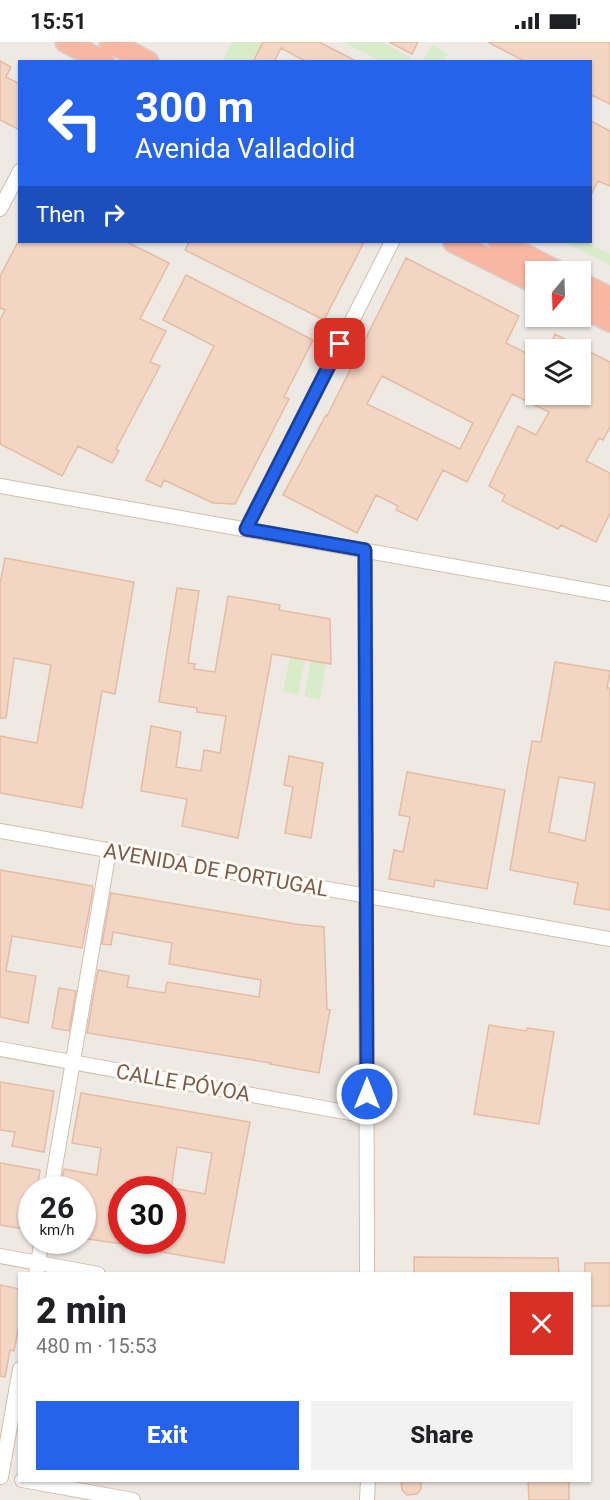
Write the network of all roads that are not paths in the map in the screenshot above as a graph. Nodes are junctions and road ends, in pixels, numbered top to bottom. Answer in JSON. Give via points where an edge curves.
{"nodes":[{"id":1,"x":110,"y":42,"type":"edge"},
{"id":2,"x":74,"y":51,"type":"edge"},
{"id":3,"x":99,"y":60,"type":"edge"},
{"id":4,"x":144,"y":60,"type":"edge"},
{"id":5,"x":18,"y":175,"type":"edge"},
{"id":6,"x":0,"y":209,"type":"edge"},
{"id":7,"x":391,"y":243,"type":"edge"},
{"id":8,"x":456,"y":243,"type":"edge"},
{"id":9,"x":501,"y":243,"type":"edge"},
{"id":10,"x":536,"y":261,"type":"edge"},
{"id":11,"x":525,"y":278,"type":"edge"},
{"id":12,"x":591,"y":288,"type":"edge"},
{"id":13,"x":610,"y":298,"type":"edge"},
{"id":14,"x":591,"y":312,"type":"edge"},
{"id":15,"x":610,"y":321,"type":"edge"},
{"id":16,"x":0,"y":486,"type":"edge"},
{"id":17,"x":246,"y":529,"type":"junction"},
{"id":18,"x":365,"y":550,"type":"junction"},
{"id":19,"x":610,"y":594,"type":"edge"},
{"id":20,"x":0,"y":831,"type":"edge"},
{"id":21,"x":109,"y":850,"type":"junction"},
{"id":22,"x":366,"y":897,"type":"junction"},
{"id":23,"x":610,"y":939,"type":"edge"},
{"id":24,"x":0,"y":1050,"type":"edge"},
{"id":25,"x":73,"y":1063,"type":"junction"},
{"id":26,"x":367,"y":1116,"type":"junction"},
{"id":27,"x":53,"y":1176,"type":"edge"},
{"id":28,"x":0,"y":1256,"type":"edge"},
{"id":29,"x":37,"y":1268,"type":"edge"},
{"id":30,"x":78,"y":1272,"type":"edge"},
{"id":31,"x":367,"y":1272,"type":"edge"},
{"id":32,"x":18,"y":1380,"type":"edge"},
{"id":33,"x":0,"y":1477,"type":"edge"},
{"id":34,"x":18,"y":1480,"type":"edge"},
{"id":35,"x":32,"y":1482,"type":"edge"},
{"id":36,"x":368,"y":1482,"type":"edge"},
{"id":37,"x":134,"y":1500,"type":"edge"},
{"id":38,"x":367,"y":1500,"type":"edge"}],
"edges":[{"from":1,"to":4,"type":"highway"},
{"from":2,"to":3,"type":"highway"},
{"from":5,"to":6,"type":"street"},
{"from":7,"to":17,"type":"street"},
{"from":8,"to":11,"type":"highway"},
{"from":9,"to":10,"type":"highway"},
{"from":12,"to":13,"type":"highway"},
{"from":14,"to":15,"type":"highway"},
{"from":16,"to":17,"type":"street"},
{"from":17,"to":18,"type":"street"},
{"from":18,"to":19,"type":"street"},
{"from":18,"to":22,"type":"street"},
{"from":20,"to":21,"type":"street","name":"AVENIDA DE PORTUGAL"},
{"from":21,"to":22,"type":"street","name":"AVENIDA DE PORTUGAL"},
{"from":21,"to":25,"type":"street"},
{"from":22,"to":23,"type":"street","name":"AVENIDA DE PORTUGAL"},
{"from":22,"to":26,"type":"street"},
{"from":24,"to":25,"type":"street","name":"CALLE PÓVOA"},
{"from":25,"to":26,"type":"street","name":"CALLE PÓVOA"},
{"from":25,"to":27,"type":"street"},
{"from":26,"to":31,"type":"street"},
{"from":28,"to":29,"type":"street"},
{"from":29,"to":30,"type":"street"},
{"from":32,"to":33,"type":"street"},
{"from":33,"to":34,"type":"street"},
{"from":35,"to":37,"type":"street"},
{"from":36,"to":38,"type":"street"}]}
